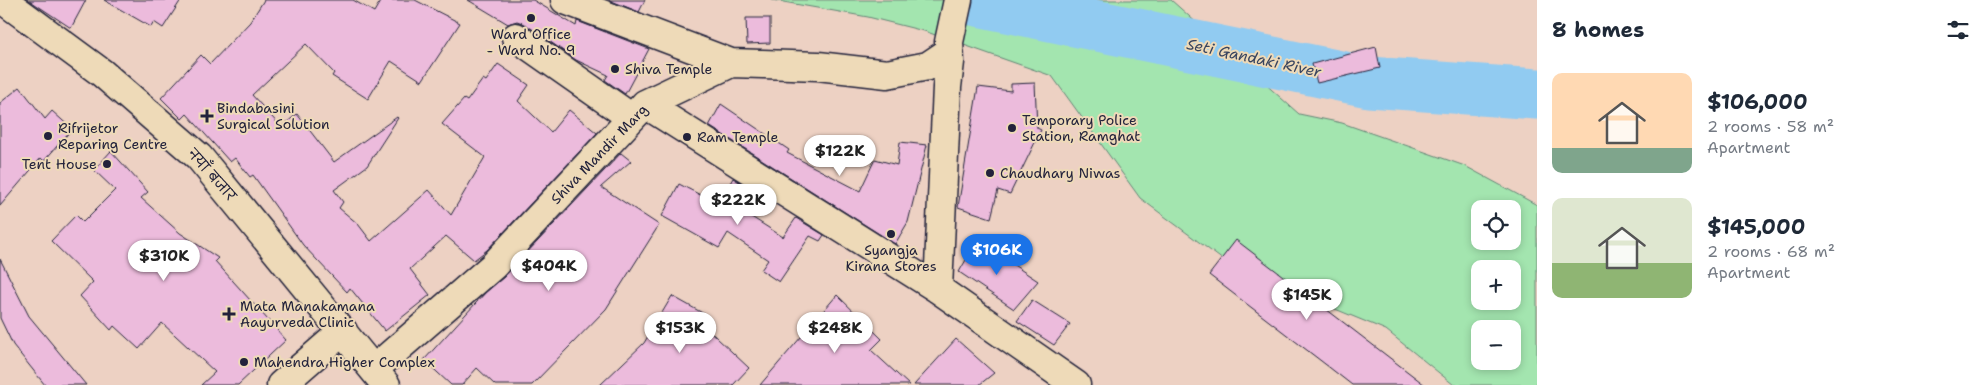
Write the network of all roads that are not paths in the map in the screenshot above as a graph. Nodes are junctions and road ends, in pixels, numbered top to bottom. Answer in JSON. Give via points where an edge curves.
{"nodes":[{"id":1,"x":3,"y":0,"type":"edge"},
{"id":2,"x":565,"y":0,"type":"edge"},
{"id":3,"x":958,"y":0,"type":"edge"},
{"id":4,"x":516,"y":37,"type":"dead end"},
{"id":5,"x":949,"y":47,"type":"junction"},
{"id":6,"x":731,"y":63,"type":"junction"},
{"id":7,"x":639,"y":111,"type":"junction"},
{"id":8,"x":938,"y":290,"type":"junction"},
{"id":9,"x":343,"y":331,"type":"junction"},
{"id":10,"x":380,"y":377,"type":"edge"},
{"id":11,"x":281,"y":385,"type":"edge"},
{"id":12,"x":1076,"y":385,"type":"edge"}],
"edges":[{"from":1,"to":9,"type":"street","name":"नयाँ बजार","via":[[102,73],[199,157]]},
{"from":2,"to":6,"type":"street"},
{"from":3,"to":5,"type":"street"},
{"from":4,"to":7,"type":"street"},
{"from":5,"to":6,"type":"street","via":[[928,66],[887,74],[818,66]]},
{"from":5,"to":8,"type":"street"},
{"from":6,"to":7,"type":"street","name":"Shiva Mandir Marg"},
{"from":7,"to":8,"type":"street"},
{"from":7,"to":10,"type":"street","name":"Shiva Mandir Marg","via":[[493,266]]},
{"from":8,"to":12,"type":"street"},
{"from":9,"to":10,"type":"street","name":"नयाँ बजार"},
{"from":9,"to":11,"type":"street"}]}
